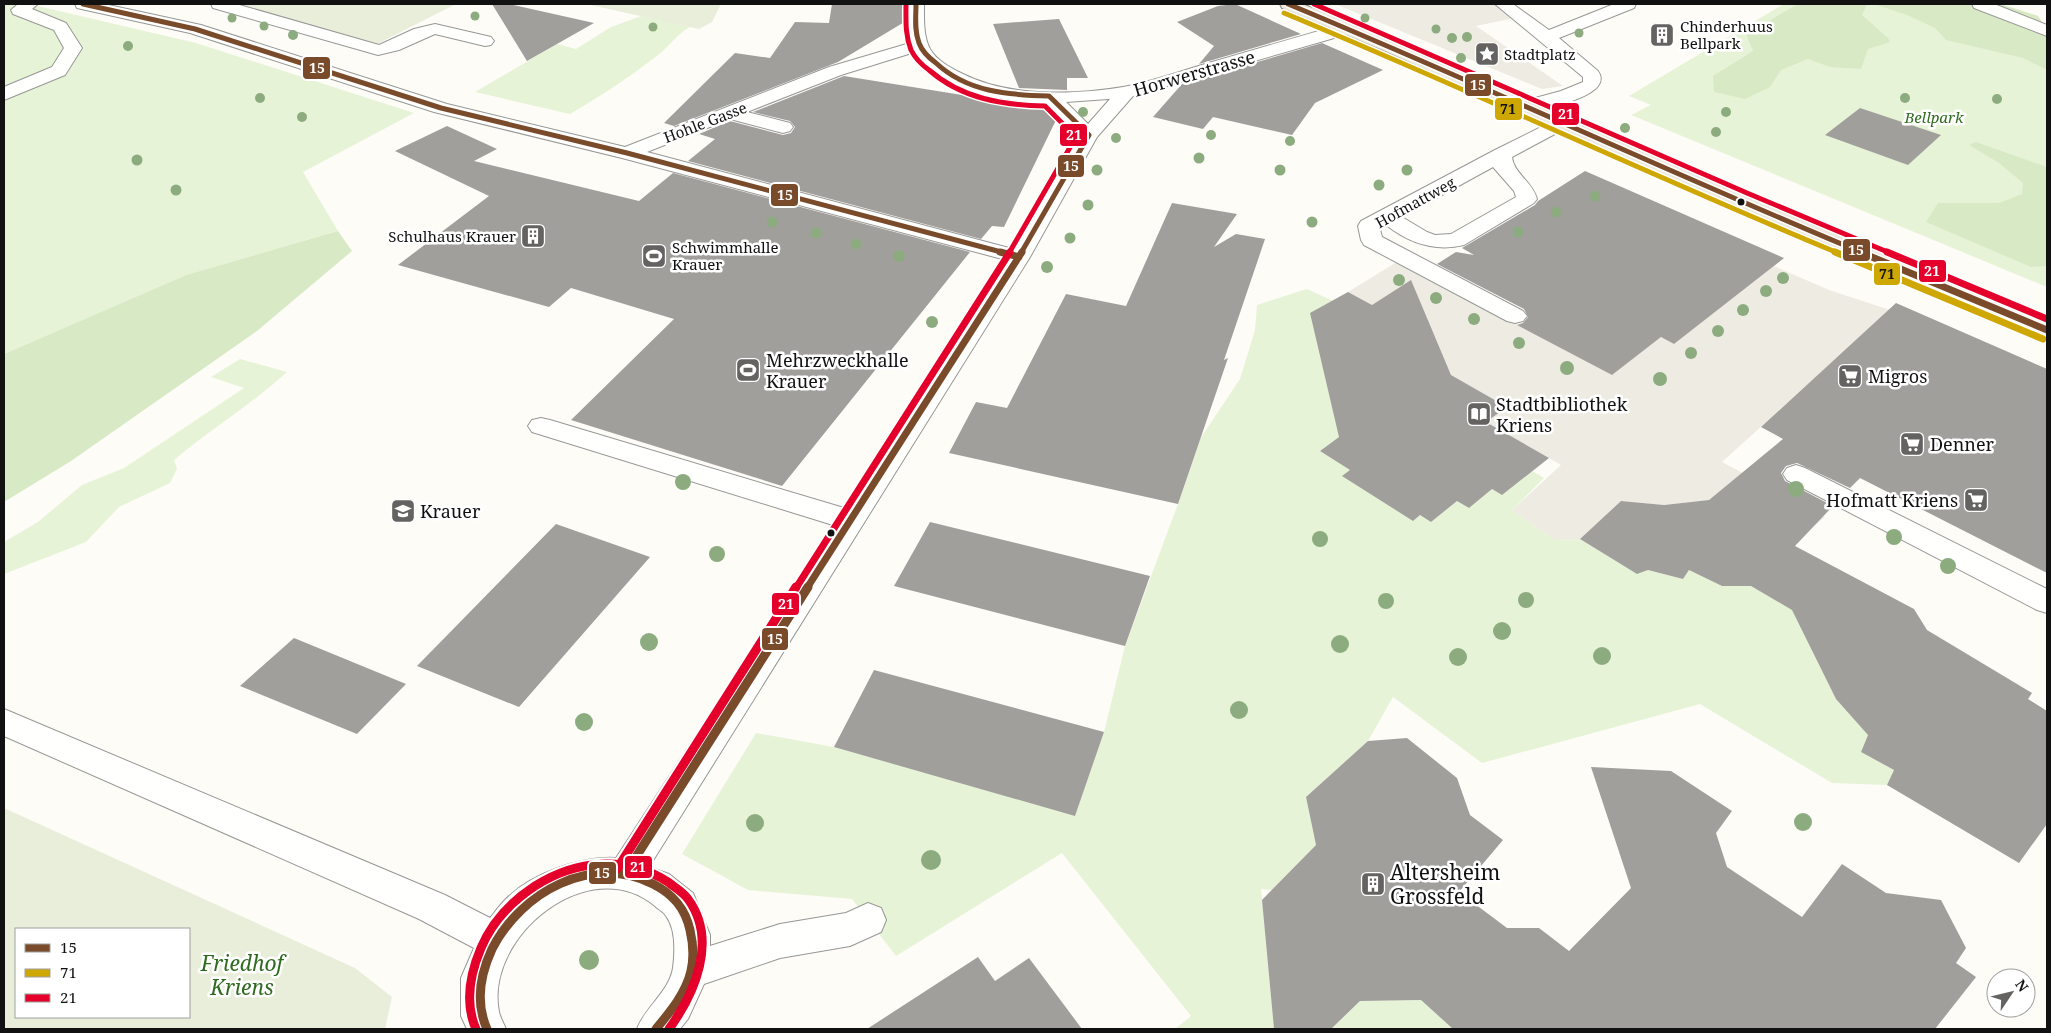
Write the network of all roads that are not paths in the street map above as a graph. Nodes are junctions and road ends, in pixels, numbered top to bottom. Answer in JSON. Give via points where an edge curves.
{"nodes":[{"id":1,"x":30,"y":4,"type":"edge"},
{"id":2,"x":82,"y":4,"type":"edge"},
{"id":3,"x":219,"y":4,"type":"edge"},
{"id":4,"x":916,"y":4,"type":"edge"},
{"id":5,"x":1288,"y":4,"type":"edge"},
{"id":6,"x":1503,"y":4,"type":"edge"},
{"id":7,"x":1628,"y":4,"type":"edge"},
{"id":8,"x":1980,"y":4,"type":"edge"},
{"id":9,"x":1349,"y":28,"type":"junction"},
{"id":10,"x":2047,"y":30,"type":"edge"},
{"id":11,"x":1547,"y":37,"type":"junction"},
{"id":12,"x":485,"y":41,"type":"dead end"},
{"id":13,"x":920,"y":46,"type":"junction"},
{"id":14,"x":1126,"y":92,"type":"junction"},
{"id":15,"x":4,"y":94,"type":"edge"},
{"id":16,"x":1050,"y":96,"type":"junction"},
{"id":17,"x":1524,"y":106,"type":"junction"},
{"id":18,"x":728,"y":113,"type":"junction"},
{"id":19,"x":1562,"y":124,"type":"junction"},
{"id":20,"x":783,"y":127,"type":"dead end"},
{"id":21,"x":1089,"y":135,"type":"junction"},
{"id":22,"x":627,"y":153,"type":"junction"},
{"id":23,"x":1502,"y":154,"type":"junction"},
{"id":24,"x":1388,"y":216,"type":"junction"},
{"id":25,"x":1019,"y":257,"type":"junction"},
{"id":26,"x":1515,"y":316,"type":"dead end"},
{"id":27,"x":2047,"y":330,"type":"edge"},
{"id":28,"x":541,"y":426,"type":"dead end"},
{"id":29,"x":1796,"y":474,"type":"dead end"},
{"id":30,"x":851,"y":520,"type":"junction"},
{"id":31,"x":2047,"y":602,"type":"edge"},
{"id":32,"x":4,"y":722,"type":"edge"},
{"id":33,"x":625,"y":874,"type":"junction"},
{"id":34,"x":868,"y":920,"type":"dead end"},
{"id":35,"x":494,"y":940,"type":"junction"},
{"id":36,"x":691,"y":970,"type":"junction"},
{"id":37,"x":487,"y":1029,"type":"edge"},
{"id":38,"x":656,"y":1029,"type":"edge"}],
"edges":[{"from":1,"to":15,"type":"street","via":[[19,10],[60,27],[73,48],[59,71]]},
{"from":2,"to":22,"type":"street","via":[[196,29],[441,108]]},
{"from":3,"to":12,"type":"street","via":[[378,50],[435,29]]},
{"from":4,"to":13,"type":"street"},
{"from":5,"to":9,"type":"main road"},
{"from":6,"to":11,"type":"street"},
{"from":7,"to":11,"type":"street"},
{"from":8,"to":10,"type":"street"},
{"from":9,"to":14,"type":"street","name":"Horwerstrasse"},
{"from":9,"to":17,"type":"main road"},
{"from":11,"to":17,"type":"street","via":[[1590,71],[1592,84],[1572,94]]},
{"from":13,"to":16,"type":"street","via":[[937,68],[974,87],[1007,94]]},
{"from":13,"to":18,"type":"street","name":"Hohle Gasse","via":[[835,71]]},
{"from":14,"to":16,"type":"street"},
{"from":14,"to":21,"type":"street","name":"Horwerstrasse"},
{"from":16,"to":21,"type":"street"},
{"from":17,"to":19,"type":"main road"},
{"from":18,"to":20,"type":"street"},
{"from":18,"to":22,"type":"street","name":"Hohle Gasse"},
{"from":19,"to":23,"type":"street","name":"Hofmattweg"},
{"from":19,"to":27,"type":"main road"},
{"from":21,"to":25,"type":"street","name":"Horwerstrasse"},
{"from":22,"to":25,"type":"street"},
{"from":23,"to":24,"type":"street","name":"Hofmattweg"},
{"from":23,"to":24,"type":"street","via":[[1503,167],[1524,189],[1527,199],[1456,240],[1435,241],[1418,237]]},
{"from":24,"to":26,"type":"street","name":"Hofmattweg","via":[[1370,226],[1372,240]]},
{"from":25,"to":30,"type":"street","name":"Horwerstrasse"},
{"from":28,"to":30,"type":"street"},
{"from":29,"to":31,"type":"street"},
{"from":30,"to":33,"type":"street","name":"Horwerstrasse"},
{"from":32,"to":35,"type":"street","via":[[432,907]]},
{"from":33,"to":35,"type":"street","via":[[600,873],[573,879],[547,890],[518,911]]},
{"from":33,"to":36,"type":"street","via":[[656,884],[680,905],[692,935]]},
{"from":34,"to":36,"type":"street","via":[[850,929],[780,941]]},
{"from":35,"to":37,"type":"street","via":[[480,978],[480,1016]]},
{"from":36,"to":38,"type":"street","via":[[676,1006]]}]}
